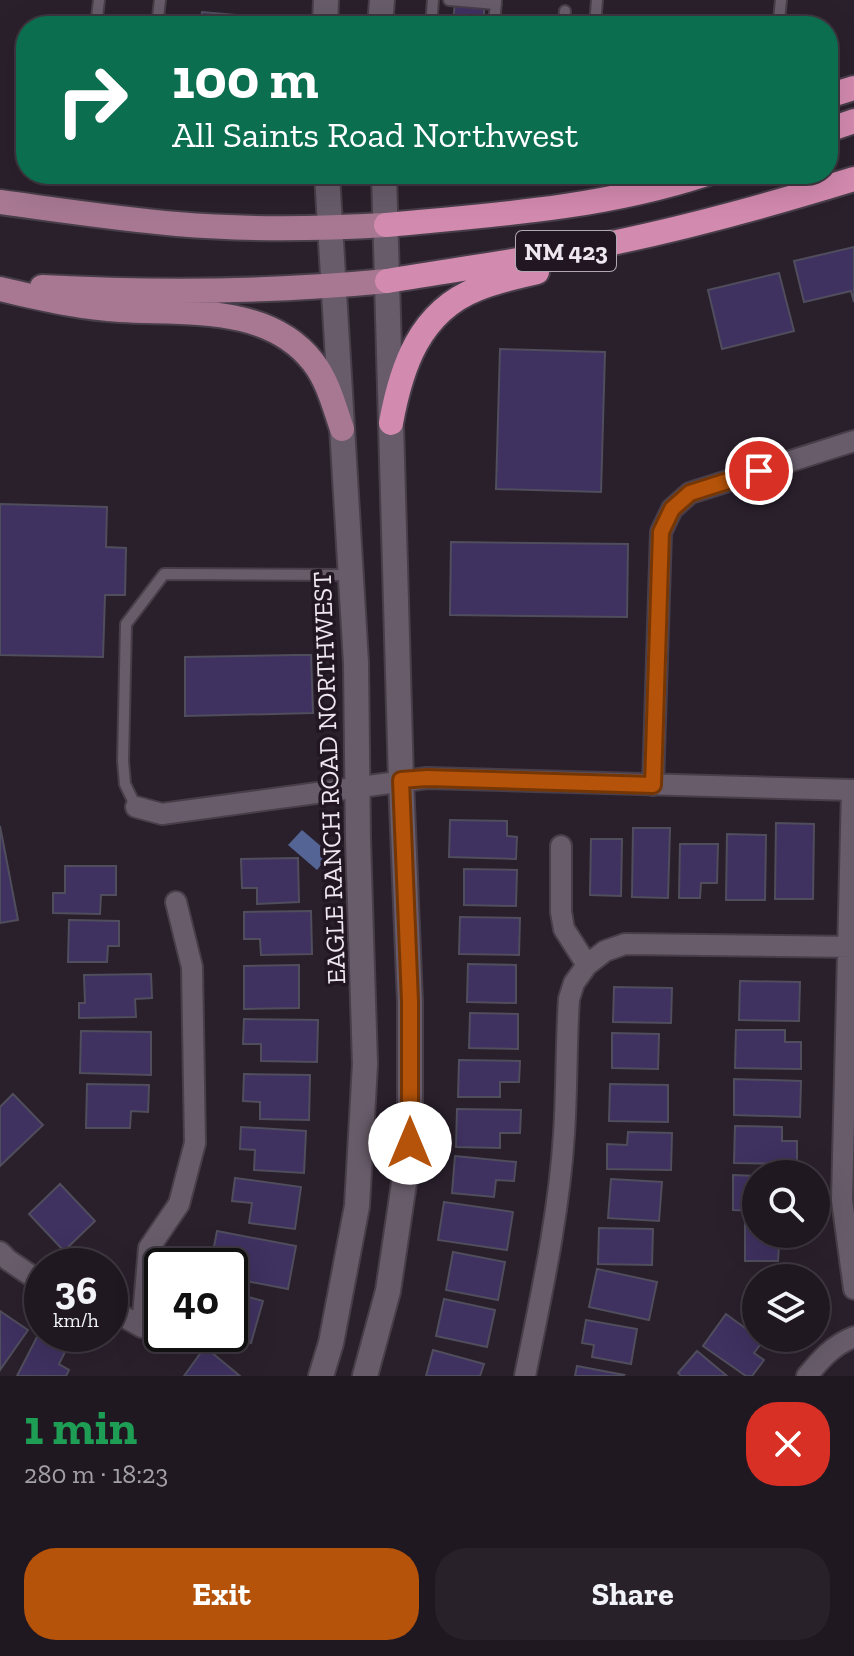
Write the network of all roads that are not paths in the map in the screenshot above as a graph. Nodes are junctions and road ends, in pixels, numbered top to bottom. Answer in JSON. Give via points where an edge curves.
{"nodes":[{"id":1,"x":449,"y":0,"type":"edge"},
{"id":2,"x":496,"y":2,"type":"edge"},
{"id":3,"x":565,"y":11,"type":"dead end"},
{"id":4,"x":565,"y":16,"type":"edge"},
{"id":5,"x":328,"y":184,"type":"edge"},
{"id":6,"x":384,"y":184,"type":"edge"},
{"id":7,"x":669,"y":184,"type":"edge"},
{"id":8,"x":837,"y":184,"type":"edge"},
{"id":9,"x":0,"y":202,"type":"edge"},
{"id":10,"x":743,"y":212,"type":"junction"},
{"id":11,"x":386,"y":225,"type":"junction"},
{"id":12,"x":330,"y":228,"type":"junction"},
{"id":13,"x":387,"y":281,"type":"junction"},
{"id":14,"x":0,"y":286,"type":"edge"},
{"id":15,"x":333,"y":286,"type":"junction"},
{"id":16,"x":391,"y":423,"type":"junction"},
{"id":17,"x":342,"y":429,"type":"junction"},
{"id":18,"x":854,"y":441,"type":"edge"},
{"id":19,"x":351,"y":575,"type":"junction"},
{"id":20,"x":401,"y":780,"type":"junction"},
{"id":21,"x":653,"y":785,"type":"junction"},
{"id":22,"x":358,"y":786,"type":"junction"},
{"id":23,"x":853,"y":790,"type":"edge"},
{"id":24,"x":136,"y":807,"type":"joint"},
{"id":25,"x":561,"y":846,"type":"dead end"},
{"id":26,"x":176,"y":902,"type":"dead end"},
{"id":27,"x":851,"y":947,"type":"edge"},
{"id":28,"x":587,"y":965,"type":"junction"},
{"id":29,"x":848,"y":1199,"type":"edge"},
{"id":30,"x":0,"y":1252,"type":"edge"},
{"id":31,"x":24,"y":1271,"type":"edge"},
{"id":32,"x":854,"y":1289,"type":"edge"},
{"id":33,"x":128,"y":1319,"type":"edge"},
{"id":34,"x":854,"y":1337,"type":"edge"},
{"id":35,"x":321,"y":1376,"type":"edge"},
{"id":36,"x":365,"y":1376,"type":"edge"},
{"id":37,"x":525,"y":1376,"type":"edge"},
{"id":38,"x":807,"y":1376,"type":"edge"}],
"edges":[{"from":1,"to":2,"type":"lane"},
{"from":3,"to":4,"type":"lane"},
{"from":5,"to":12,"type":"street","name":"EAGLE RANCH ROAD NORTHWEST"},
{"from":6,"to":11,"type":"street"},
{"from":7,"to":11,"type":"highway","number":"NM 423","via":[[553,208]]},
{"from":8,"to":10,"type":"highway","number":"NM 423"},
{"from":9,"to":12,"type":"main road","number":"NM 423","via":[[174,224]]},
{"from":10,"to":13,"type":"highway","number":"NM 423","via":[[618,242]]},
{"from":10,"to":16,"type":"highway","via":[[474,290],[429,324],[414,345]]},
{"from":11,"to":12,"type":"main road","number":"NM 423"},
{"from":11,"to":13,"type":"street"},
{"from":12,"to":15,"type":"street","name":"EAGLE RANCH ROAD NORTHWEST"},
{"from":13,"to":15,"type":"main road","number":"NM 423"},
{"from":13,"to":16,"type":"street"},
{"from":14,"to":15,"type":"main road","number":"NM 423","via":[[168,291]]},
{"from":14,"to":17,"type":"main road","via":[[72,306],[219,314],[277,332],[314,363]]},
{"from":15,"to":17,"type":"street","name":"EAGLE RANCH ROAD NORTHWEST"},
{"from":16,"to":20,"type":"street"},
{"from":17,"to":19,"type":"street","name":"EAGLE RANCH ROAD NORTHWEST"},
{"from":18,"to":21,"type":"street","via":[[690,493],[672,509],[661,532]]},
{"from":19,"to":22,"type":"street","name":"EAGLE RANCH ROAD NORTHWEST"},
{"from":19,"to":24,"type":"lane","via":[[164,574],[126,624],[123,761],[125,784]]},
{"from":20,"to":21,"type":"street"},
{"from":20,"to":22,"type":"street"},
{"from":20,"to":36,"type":"street","via":[[410,1143],[388,1291]]},
{"from":21,"to":23,"type":"street"},
{"from":22,"to":24,"type":"street","via":[[162,814]]},
{"from":22,"to":35,"type":"street","name":"EAGLE RANCH ROAD NORTHWEST","via":[[365,1064],[357,1206]]},
{"from":23,"to":27,"type":"street"},
{"from":25,"to":28,"type":"street","via":[[562,921]]},
{"from":26,"to":33,"type":"street","via":[[192,967],[195,1143],[179,1204],[149,1248],[142,1327]]},
{"from":27,"to":28,"type":"street","via":[[625,944]]},
{"from":27,"to":29,"type":"street"},
{"from":28,"to":37,"type":"street","via":[[569,999],[564,1136]]},
{"from":29,"to":32,"type":"street"},
{"from":30,"to":31,"type":"street"},
{"from":34,"to":38,"type":"street","via":[[824,1355]]}]}
